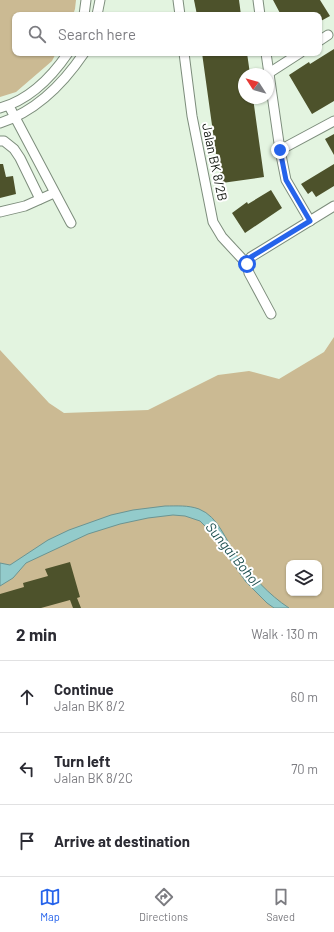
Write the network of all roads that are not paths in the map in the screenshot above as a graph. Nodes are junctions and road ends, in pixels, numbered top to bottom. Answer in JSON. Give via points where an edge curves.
{"nodes":[{"id":1,"x":86,"y":0,"type":"edge"},
{"id":2,"x":100,"y":0,"type":"edge"},
{"id":3,"x":178,"y":0,"type":"edge"},
{"id":4,"x":258,"y":0,"type":"edge"},
{"id":5,"x":84,"y":12,"type":"edge"},
{"id":6,"x":98,"y":12,"type":"edge"},
{"id":7,"x":180,"y":12,"type":"edge"},
{"id":8,"x":260,"y":12,"type":"edge"},
{"id":9,"x":328,"y":35,"type":"dead end"},
{"id":10,"x":322,"y":39,"type":"edge"},
{"id":11,"x":66,"y":56,"type":"edge"},
{"id":12,"x":82,"y":56,"type":"edge"},
{"id":13,"x":184,"y":56,"type":"edge"},
{"id":14,"x":266,"y":56,"type":"edge"},
{"id":15,"x":295,"y":56,"type":"edge"},
{"id":16,"x":268,"y":68,"type":"edge"},
{"id":17,"x":274,"y":70,"type":"edge"},
{"id":18,"x":273,"y":104,"type":"edge"},
{"id":19,"x":4,"y":107,"type":"edge"},
{"id":20,"x":14,"y":118,"type":"junction"},
{"id":21,"x":334,"y":121,"type":"edge"},
{"id":22,"x":0,"y":123,"type":"edge"},
{"id":23,"x":0,"y":141,"type":"edge"},
{"id":24,"x":280,"y":150,"type":"junction"},
{"id":25,"x":54,"y":193,"type":"junction"},
{"id":26,"x":40,"y":199,"type":"junction"},
{"id":27,"x":334,"y":206,"type":"edge"},
{"id":28,"x":0,"y":212,"type":"edge"},
{"id":29,"x":310,"y":221,"type":"junction"},
{"id":30,"x":71,"y":223,"type":"dead end"},
{"id":31,"x":247,"y":264,"type":"junction"},
{"id":32,"x":271,"y":314,"type":"dead end"}],
"edges":[{"from":1,"to":5,"type":"street"},
{"from":2,"to":6,"type":"street"},
{"from":3,"to":7,"type":"street"},
{"from":4,"to":8,"type":"street"},
{"from":9,"to":10,"type":"street"},
{"from":11,"to":19,"type":"street","via":[[38,88],[23,99]]},
{"from":12,"to":20,"type":"street","via":[[55,90],[33,108]]},
{"from":13,"to":31,"type":"street","name":"Jalan BK 8/2B","via":[[192,116],[214,222],[222,237]]},
{"from":14,"to":16,"type":"street"},
{"from":15,"to":17,"type":"street"},
{"from":18,"to":24,"type":"street"},
{"from":19,"to":20,"type":"street"},
{"from":20,"to":22,"type":"street"},
{"from":20,"to":25,"type":"street"},
{"from":21,"to":24,"type":"street"},
{"from":23,"to":26,"type":"street","via":[[14,149]]},
{"from":24,"to":29,"type":"street","via":[[286,180]]},
{"from":25,"to":26,"type":"street"},
{"from":25,"to":30,"type":"street"},
{"from":26,"to":28,"type":"street","via":[[25,206]]},
{"from":27,"to":29,"type":"street"},
{"from":29,"to":31,"type":"street","via":[[251,257]]},
{"from":31,"to":32,"type":"street","via":[[249,273]]}]}
